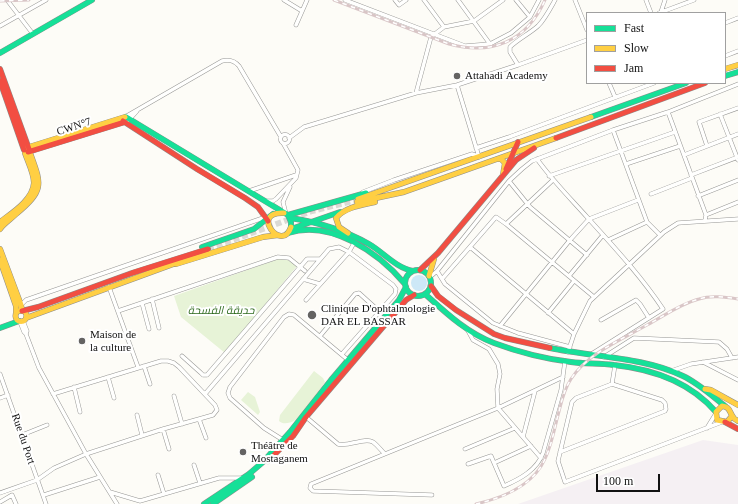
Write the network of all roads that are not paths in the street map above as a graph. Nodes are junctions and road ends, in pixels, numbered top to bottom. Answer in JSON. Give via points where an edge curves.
{"nodes":[{"id":1,"x":7,"y":0,"type":"edge"},
{"id":2,"x":46,"y":0,"type":"edge"},
{"id":3,"x":92,"y":0,"type":"edge"},
{"id":4,"x":284,"y":0,"type":"edge"},
{"id":5,"x":307,"y":0,"type":"edge"},
{"id":6,"x":347,"y":0,"type":"edge"},
{"id":7,"x":395,"y":0,"type":"edge"},
{"id":8,"x":406,"y":0,"type":"edge"},
{"id":9,"x":424,"y":0,"type":"edge"},
{"id":10,"x":458,"y":0,"type":"edge"},
{"id":11,"x":503,"y":0,"type":"edge"},
{"id":12,"x":516,"y":0,"type":"edge"},
{"id":13,"x":539,"y":0,"type":"edge"},
{"id":14,"x":555,"y":0,"type":"edge"},
{"id":15,"x":575,"y":0,"type":"edge"},
{"id":16,"x":646,"y":0,"type":"edge"},
{"id":17,"x":665,"y":0,"type":"edge"},
{"id":18,"x":694,"y":0,"type":"edge"},
{"id":19,"x":302,"y":11,"type":"junction"},
{"id":20,"x":651,"y":12,"type":"edge"},
{"id":21,"x":660,"y":12,"type":"edge"},
{"id":22,"x":663,"y":12,"type":"edge"},
{"id":23,"x":19,"y":15,"type":"junction"},
{"id":24,"x":530,"y":17,"type":"junction"},
{"id":25,"x":738,"y":18,"type":"edge"},
{"id":26,"x":474,"y":21,"type":"junction"},
{"id":27,"x":726,"y":22,"type":"edge"},
{"id":28,"x":296,"y":25,"type":"dead end"},
{"id":29,"x":0,"y":26,"type":"edge"},
{"id":30,"x":444,"y":27,"type":"junction"},
{"id":31,"x":586,"y":28,"type":"edge"},
{"id":32,"x":33,"y":34,"type":"junction"},
{"id":33,"x":435,"y":35,"type":"junction"},
{"id":34,"x":586,"y":40,"type":"edge"},
{"id":35,"x":490,"y":44,"type":"junction"},
{"id":36,"x":738,"y":51,"type":"edge"},
{"id":37,"x":0,"y":53,"type":"edge"},
{"id":38,"x":726,"y":56,"type":"edge"},
{"id":39,"x":518,"y":65,"type":"junction"},
{"id":40,"x":738,"y":65,"type":"edge"},
{"id":41,"x":0,"y":69,"type":"edge"},
{"id":42,"x":726,"y":69,"type":"edge"},
{"id":43,"x":738,"y":72,"type":"edge"},
{"id":44,"x":726,"y":76,"type":"edge"},
{"id":45,"x":0,"y":81,"type":"edge"},
{"id":46,"x":609,"y":84,"type":"edge"},
{"id":47,"x":651,"y":84,"type":"edge"},
{"id":48,"x":683,"y":84,"type":"edge"},
{"id":49,"x":702,"y":84,"type":"edge"},
{"id":50,"x":738,"y":84,"type":"edge"},
{"id":51,"x":457,"y":85,"type":"junction"},
{"id":52,"x":416,"y":92,"type":"junction"},
{"id":53,"x":615,"y":97,"type":"junction"},
{"id":54,"x":738,"y":108,"type":"edge"},
{"id":55,"x":668,"y":112,"type":"junction"},
{"id":56,"x":720,"y":114,"type":"junction"},
{"id":57,"x":126,"y":121,"type":"junction"},
{"id":58,"x":613,"y":130,"type":"junction"},
{"id":59,"x":675,"y":132,"type":"junction"},
{"id":60,"x":738,"y":134,"type":"edge"},
{"id":61,"x":281,"y":137,"type":"junction"},
{"id":62,"x":289,"y":138,"type":"junction"},
{"id":63,"x":729,"y":138,"type":"junction"},
{"id":64,"x":518,"y":142,"type":"junction"},
{"id":65,"x":283,"y":143,"type":"junction"},
{"id":66,"x":538,"y":145,"type":"junction"},
{"id":67,"x":680,"y":146,"type":"junction"},
{"id":68,"x":707,"y":146,"type":"junction"},
{"id":69,"x":476,"y":148,"type":"junction"},
{"id":70,"x":28,"y":150,"type":"junction"},
{"id":71,"x":621,"y":150,"type":"junction"},
{"id":72,"x":513,"y":154,"type":"junction"},
{"id":73,"x":684,"y":155,"type":"junction"},
{"id":74,"x":479,"y":157,"type":"junction"},
{"id":75,"x":537,"y":159,"type":"junction"},
{"id":76,"x":738,"y":159,"type":"edge"},
{"id":77,"x":496,"y":160,"type":"junction"},
{"id":78,"x":626,"y":164,"type":"junction"},
{"id":79,"x":503,"y":174,"type":"junction"},
{"id":80,"x":296,"y":175,"type":"junction"},
{"id":81,"x":549,"y":176,"type":"junction"},
{"id":82,"x":691,"y":176,"type":"junction"},
{"id":83,"x":553,"y":180,"type":"junction"},
{"id":84,"x":738,"y":180,"type":"edge"},
{"id":85,"x":509,"y":181,"type":"junction"},
{"id":86,"x":290,"y":185,"type":"junction"},
{"id":87,"x":249,"y":191,"type":"junction"},
{"id":88,"x":404,"y":192,"type":"junction"},
{"id":89,"x":651,"y":194,"type":"dead end"},
{"id":90,"x":698,"y":196,"type":"junction"},
{"id":91,"x":357,"y":199,"type":"junction"},
{"id":92,"x":638,"y":200,"type":"junction"},
{"id":93,"x":267,"y":201,"type":"junction"},
{"id":94,"x":738,"y":202,"type":"edge"},
{"id":95,"x":528,"y":204,"type":"junction"},
{"id":96,"x":341,"y":212,"type":"junction"},
{"id":97,"x":287,"y":215,"type":"junction"},
{"id":98,"x":706,"y":215,"type":"junction"},
{"id":99,"x":267,"y":218,"type":"junction"},
{"id":100,"x":588,"y":219,"type":"junction"},
{"id":101,"x":738,"y":219,"type":"edge"},
{"id":102,"x":311,"y":221,"type":"junction"},
{"id":103,"x":704,"y":221,"type":"junction"},
{"id":104,"x":647,"y":222,"type":"junction"},
{"id":105,"x":506,"y":224,"type":"junction"},
{"id":106,"x":0,"y":226,"type":"edge"},
{"id":107,"x":291,"y":229,"type":"junction"},
{"id":108,"x":348,"y":233,"type":"junction"},
{"id":109,"x":285,"y":234,"type":"junction"},
{"id":110,"x":278,"y":235,"type":"junction"},
{"id":111,"x":603,"y":235,"type":"junction"},
{"id":112,"x":660,"y":235,"type":"junction"},
{"id":113,"x":570,"y":240,"type":"junction"},
{"id":114,"x":608,"y":240,"type":"junction"},
{"id":115,"x":354,"y":243,"type":"junction"},
{"id":116,"x":470,"y":247,"type":"junction"},
{"id":117,"x":0,"y":249,"type":"edge"},
{"id":118,"x":208,"y":250,"type":"tunnel mouth"},
{"id":119,"x":349,"y":252,"type":"junction"},
{"id":120,"x":438,"y":253,"type":"junction"},
{"id":121,"x":587,"y":255,"type":"junction"},
{"id":122,"x":320,"y":259,"type":"junction"},
{"id":123,"x":0,"y":260,"type":"edge"},
{"id":124,"x":553,"y":262,"type":"junction"},
{"id":125,"x":629,"y":264,"type":"junction"},
{"id":126,"x":163,"y":266,"type":"junction"},
{"id":127,"x":300,"y":266,"type":"junction"},
{"id":128,"x":420,"y":270,"type":"junction"},
{"id":129,"x":305,"y":271,"type":"dead end"},
{"id":130,"x":413,"y":271,"type":"junction"},
{"id":131,"x":437,"y":271,"type":"junction"},
{"id":132,"x":430,"y":276,"type":"junction"},
{"id":133,"x":570,"y":276,"type":"junction"},
{"id":134,"x":303,"y":279,"type":"junction"},
{"id":135,"x":442,"y":280,"type":"junction"},
{"id":136,"x":574,"y":281,"type":"junction"},
{"id":137,"x":320,"y":284,"type":"junction"},
{"id":138,"x":406,"y":286,"type":"junction"},
{"id":139,"x":431,"y":286,"type":"junction"},
{"id":140,"x":109,"y":287,"type":"junction"},
{"id":141,"x":425,"y":294,"type":"junction"},
{"id":142,"x":526,"y":294,"type":"junction"},
{"id":143,"x":414,"y":295,"type":"junction"},
{"id":144,"x":594,"y":297,"type":"junction"},
{"id":145,"x":152,"y":299,"type":"junction"},
{"id":146,"x":306,"y":300,"type":"dead end"},
{"id":147,"x":142,"y":303,"type":"junction"},
{"id":148,"x":21,"y":305,"type":"junction"},
{"id":149,"x":118,"y":311,"type":"junction"},
{"id":150,"x":380,"y":312,"type":"junction"},
{"id":151,"x":548,"y":313,"type":"junction"},
{"id":152,"x":21,"y":317,"type":"junction"},
{"id":153,"x":649,"y":318,"type":"junction"},
{"id":154,"x":601,"y":320,"type":"dead end"},
{"id":155,"x":500,"y":326,"type":"junction"},
{"id":156,"x":0,"y":328,"type":"edge"},
{"id":157,"x":160,"y":328,"type":"dead end"},
{"id":158,"x":466,"y":328,"type":"junction"},
{"id":159,"x":149,"y":329,"type":"dead end"},
{"id":160,"x":574,"y":334,"type":"junction"},
{"id":161,"x":320,"y":336,"type":"junction"},
{"id":162,"x":569,"y":349,"type":"junction"},
{"id":163,"x":342,"y":354,"type":"junction"},
{"id":164,"x":590,"y":355,"type":"junction"},
{"id":165,"x":182,"y":356,"type":"dead end"},
{"id":166,"x":604,"y":357,"type":"junction"},
{"id":167,"x":738,"y":357,"type":"edge"},
{"id":168,"x":732,"y":358,"type":"junction"},
{"id":169,"x":348,"y":360,"type":"junction"},
{"id":170,"x":565,"y":361,"type":"junction"},
{"id":171,"x":703,"y":362,"type":"junction"},
{"id":172,"x":615,"y":365,"type":"junction"},
{"id":173,"x":144,"y":366,"type":"junction"},
{"id":174,"x":138,"y":367,"type":"junction"},
{"id":175,"x":671,"y":371,"type":"junction"},
{"id":176,"x":0,"y":374,"type":"edge"},
{"id":177,"x":108,"y":377,"type":"junction"},
{"id":178,"x":563,"y":377,"type":"junction"},
{"id":179,"x":738,"y":380,"type":"edge"},
{"id":180,"x":150,"y":384,"type":"dead end"},
{"id":181,"x":612,"y":384,"type":"junction"},
{"id":182,"x":74,"y":387,"type":"junction"},
{"id":183,"x":705,"y":389,"type":"junction"},
{"id":184,"x":536,"y":391,"type":"junction"},
{"id":185,"x":53,"y":394,"type":"junction"},
{"id":186,"x":205,"y":394,"type":"junction"},
{"id":187,"x":8,"y":395,"type":"junction"},
{"id":188,"x":174,"y":396,"type":"dead end"},
{"id":189,"x":0,"y":398,"type":"edge"},
{"id":190,"x":114,"y":398,"type":"dead end"},
{"id":191,"x":726,"y":399,"type":"junction"},
{"id":192,"x":738,"y":405,"type":"edge"},
{"id":193,"x":727,"y":407,"type":"junction"},
{"id":194,"x":498,"y":408,"type":"junction"},
{"id":195,"x":738,"y":409,"type":"edge"},
{"id":196,"x":80,"y":412,"type":"dead end"},
{"id":197,"x":716,"y":413,"type":"junction"},
{"id":198,"x":137,"y":414,"type":"dead end"},
{"id":199,"x":732,"y":415,"type":"junction"},
{"id":200,"x":738,"y":416,"type":"edge"},
{"id":201,"x":306,"y":417,"type":"junction"},
{"id":202,"x":199,"y":419,"type":"junction"},
{"id":203,"x":738,"y":421,"type":"edge"},
{"id":204,"x":723,"y":422,"type":"junction"},
{"id":205,"x":182,"y":424,"type":"junction"},
{"id":206,"x":48,"y":425,"type":"dead end"},
{"id":207,"x":163,"y":428,"type":"junction"},
{"id":208,"x":515,"y":428,"type":"junction"},
{"id":209,"x":706,"y":429,"type":"junction"},
{"id":210,"x":738,"y":429,"type":"edge"},
{"id":211,"x":22,"y":435,"type":"junction"},
{"id":212,"x":142,"y":435,"type":"junction"},
{"id":213,"x":523,"y":437,"type":"junction"},
{"id":214,"x":206,"y":438,"type":"dead end"},
{"id":215,"x":283,"y":440,"type":"junction"},
{"id":216,"x":531,"y":446,"type":"junction"},
{"id":217,"x":465,"y":448,"type":"dead end"},
{"id":218,"x":169,"y":449,"type":"dead end"},
{"id":219,"x":560,"y":452,"type":"junction"},
{"id":220,"x":384,"y":453,"type":"junction"},
{"id":221,"x":86,"y":454,"type":"junction"},
{"id":222,"x":541,"y":458,"type":"junction"},
{"id":223,"x":494,"y":463,"type":"junction"},
{"id":224,"x":468,"y":464,"type":"dead end"},
{"id":225,"x":194,"y":465,"type":"dead end"},
{"id":226,"x":158,"y":475,"type":"dead end"},
{"id":227,"x":100,"y":476,"type":"junction"},
{"id":228,"x":244,"y":478,"type":"junction"},
{"id":229,"x":37,"y":480,"type":"junction"},
{"id":230,"x":200,"y":483,"type":"junction"},
{"id":231,"x":110,"y":492,"type":"junction"},
{"id":232,"x":0,"y":493,"type":"edge"},
{"id":233,"x":164,"y":494,"type":"junction"},
{"id":234,"x":432,"y":495,"type":"dead end"},
{"id":235,"x":44,"y":496,"type":"junction"},
{"id":236,"x":0,"y":502,"type":"edge"},
{"id":237,"x":16,"y":504,"type":"edge"},
{"id":238,"x":46,"y":504,"type":"edge"},
{"id":239,"x":117,"y":504,"type":"edge"},
{"id":240,"x":204,"y":504,"type":"edge"},
{"id":241,"x":213,"y":504,"type":"edge"}],
"edges":[{"from":1,"to":23,"type":"street"},
{"from":2,"to":23,"type":"street"},
{"from":3,"to":32,"type":"main road"},
{"from":4,"to":19,"type":"street"},
{"from":5,"to":19,"type":"street"},
{"from":6,"to":33,"type":"street"},
{"from":7,"to":8,"type":"street","via":[[399,5]]},
{"from":9,"to":30,"type":"street"},
{"from":10,"to":26,"type":"street"},
{"from":11,"to":26,"type":"street"},
{"from":12,"to":24,"type":"street"},
{"from":13,"to":24,"type":"street"},
{"from":14,"to":39,"type":"street","via":[[538,26],[510,47],[510,52]]},
{"from":15,"to":31,"type":"street"},
{"from":16,"to":20,"type":"street"},
{"from":17,"to":21,"type":"street"},
{"from":18,"to":22,"type":"street"},
{"from":19,"to":28,"type":"street"},
{"from":23,"to":29,"type":"street"},
{"from":23,"to":32,"type":"street"},
{"from":24,"to":35,"type":"street","via":[[511,33]]},
{"from":25,"to":27,"type":"street"},
{"from":26,"to":30,"type":"street"},
{"from":26,"to":35,"type":"street"},
{"from":30,"to":33,"type":"street"},
{"from":32,"to":37,"type":"main road"},
{"from":33,"to":35,"type":"street","via":[[465,46]]},
{"from":33,"to":52,"type":"street","via":[[431,38]]},
{"from":34,"to":39,"type":"street"},
{"from":36,"to":38,"type":"street"},
{"from":39,"to":51,"type":"street"},
{"from":40,"to":42,"type":"main road"},
{"from":41,"to":70,"type":"main road"},
{"from":43,"to":44,"type":"main road"},
{"from":45,"to":70,"type":"main road"},
{"from":46,"to":53,"type":"street"},
{"from":47,"to":53,"type":"street"},
{"from":48,"to":64,"type":"main road"},
{"from":49,"to":66,"type":"main road"},
{"from":50,"to":55,"type":"street"},
{"from":51,"to":52,"type":"street"},
{"from":51,"to":69,"type":"street"},
{"from":52,"to":62,"type":"street","via":[[304,127]]},
{"from":53,"to":69,"type":"street"},
{"from":54,"to":56,"type":"street"},
{"from":55,"to":58,"type":"street"},
{"from":55,"to":59,"type":"street"},
{"from":56,"to":63,"type":"street"},
{"from":56,"to":68,"type":"street","via":[[699,122]]},
{"from":57,"to":61,"type":"street","via":[[139,109],[222,61],[232,60],[239,66]]},
{"from":57,"to":70,"type":"main road","name":"CWN°7"},
{"from":57,"to":87,"type":"main road"},
{"from":57,"to":99,"type":"main road","via":[[245,198],[258,207]]},
{"from":58,"to":71,"type":"street"},
{"from":58,"to":75,"type":"street"},
{"from":59,"to":67,"type":"street"},
{"from":59,"to":71,"type":"street"},
{"from":60,"to":63,"type":"street"},
{"from":61,"to":62,"type":"street","via":[[286,135]]},
{"from":61,"to":65,"type":"street"},
{"from":62,"to":65,"type":"street","via":[[288,143]]},
{"from":63,"to":68,"type":"street"},
{"from":63,"to":76,"type":"street"},
{"from":64,"to":72,"type":"main road"},
{"from":64,"to":74,"type":"main road"},
{"from":65,"to":80,"type":"street","via":[[298,170]]},
{"from":66,"to":72,"type":"main road"},
{"from":66,"to":79,"type":"main road","via":[[516,160]]},
{"from":67,"to":73,"type":"street"},
{"from":67,"to":78,"type":"street"},
{"from":68,"to":73,"type":"street"},
{"from":69,"to":74,"type":"street"},
{"from":70,"to":106,"type":"main road","via":[[34,188],[30,196]]},
{"from":71,"to":78,"type":"street"},
{"from":71,"to":81,"type":"street"},
{"from":72,"to":77,"type":"main road"},
{"from":72,"to":79,"type":"main road"},
{"from":73,"to":82,"type":"street"},
{"from":74,"to":91,"type":"main road"},
{"from":74,"to":91,"type":"street","via":[[472,154],[394,180]]},
{"from":75,"to":81,"type":"street"},
{"from":75,"to":85,"type":"street"},
{"from":76,"to":82,"type":"street"},
{"from":77,"to":79,"type":"main road","via":[[501,159],[505,163]]},
{"from":77,"to":88,"type":"main road"},
{"from":78,"to":92,"type":"street"},
{"from":79,"to":120,"type":"main road"},
{"from":80,"to":86,"type":"street"},
{"from":80,"to":87,"type":"street"},
{"from":81,"to":83,"type":"street"},
{"from":82,"to":89,"type":"street"},
{"from":82,"to":90,"type":"street"},
{"from":83,"to":95,"type":"street"},
{"from":83,"to":100,"type":"street"},
{"from":84,"to":90,"type":"street"},
{"from":85,"to":95,"type":"street"},
{"from":85,"to":131,"type":"street"},
{"from":86,"to":93,"type":"street","via":[[273,201]]},
{"from":86,"to":97,"type":"street","via":[[283,202]]},
{"from":87,"to":93,"type":"main road"},
{"from":88,"to":91,"type":"main road"},
{"from":88,"to":96,"type":"main road"},
{"from":90,"to":98,"type":"street"},
{"from":91,"to":97,"type":"main road"},
{"from":92,"to":100,"type":"street"},
{"from":92,"to":104,"type":"street"},
{"from":93,"to":97,"type":"main road"},
{"from":94,"to":98,"type":"street"},
{"from":95,"to":105,"type":"street"},
{"from":95,"to":113,"type":"street"},
{"from":96,"to":102,"type":"main road"},
{"from":96,"to":108,"type":"main road","via":[[336,216],[336,222]]},
{"from":97,"to":99,"type":"main road","via":[[280,212]]},
{"from":97,"to":102,"type":"main road"},
{"from":97,"to":107,"type":"main road","via":[[292,222]]},
{"from":98,"to":103,"type":"street"},
{"from":99,"to":110,"type":"main road","via":[[269,228]]},
{"from":99,"to":126,"type":"main road","via":[[254,229],[202,247]]},
{"from":99,"to":148,"type":"street","via":[[26,300]]},
{"from":100,"to":111,"type":"street"},
{"from":100,"to":113,"type":"street"},
{"from":101,"to":103,"type":"street"},
{"from":102,"to":107,"type":"main road"},
{"from":102,"to":108,"type":"main road"},
{"from":103,"to":112,"type":"street","via":[[678,222]]},
{"from":104,"to":112,"type":"street"},
{"from":104,"to":114,"type":"street"},
{"from":105,"to":116,"type":"street","via":[[497,217],[494,218]]},
{"from":105,"to":124,"type":"street"},
{"from":107,"to":109,"type":"main road"},
{"from":108,"to":130,"type":"main road","via":[[380,250],[402,267]]},
{"from":109,"to":110,"type":"main road"},
{"from":109,"to":115,"type":"main road","via":[[302,229],[316,230]]},
{"from":110,"to":126,"type":"main road"},
{"from":111,"to":114,"type":"street"},
{"from":111,"to":121,"type":"street"},
{"from":112,"to":125,"type":"street"},
{"from":113,"to":121,"type":"street"},
{"from":113,"to":124,"type":"street"},
{"from":114,"to":125,"type":"street"},
{"from":115,"to":119,"type":"street"},
{"from":115,"to":138,"type":"main road","via":[[396,272]]},
{"from":116,"to":135,"type":"street"},
{"from":116,"to":142,"type":"street"},
{"from":117,"to":148,"type":"main road"},
{"from":118,"to":126,"type":"main road"},
{"from":119,"to":122,"type":"street","via":[[334,247]]},
{"from":119,"to":137,"type":"street"},
{"from":119,"to":150,"type":"street","via":[[396,289],[395,294]]},
{"from":120,"to":128,"type":"main road"},
{"from":120,"to":132,"type":"main road","via":[[431,266]]},
{"from":121,"to":133,"type":"street"},
{"from":122,"to":127,"type":"street","via":[[309,258]]},
{"from":122,"to":134,"type":"street"},
{"from":123,"to":152,"type":"main road"},
{"from":124,"to":133,"type":"street"},
{"from":124,"to":142,"type":"street"},
{"from":125,"to":144,"type":"street"},
{"from":125,"to":153,"type":"street","via":[[663,309]]},
{"from":126,"to":140,"type":"main road"},
{"from":126,"to":152,"type":"main road","via":[[38,307]]},
{"from":127,"to":129,"type":"street"},
{"from":127,"to":145,"type":"street","via":[[289,258],[278,257]]},
{"from":127,"to":165,"type":"street","via":[[207,375],[203,375]]},
{"from":128,"to":130,"type":"main road"},
{"from":128,"to":132,"type":"main road"},
{"from":130,"to":138,"type":"main road","via":[[406,278]]},
{"from":131,"to":132,"type":"street"},
{"from":131,"to":135,"type":"street"},
{"from":132,"to":139,"type":"main road"},
{"from":133,"to":136,"type":"street"},
{"from":134,"to":137,"type":"street"},
{"from":134,"to":186,"type":"street"},
{"from":135,"to":155,"type":"street"},
{"from":136,"to":144,"type":"street"},
{"from":136,"to":151,"type":"street"},
{"from":137,"to":146,"type":"street"},
{"from":138,"to":143,"type":"main road"},
{"from":138,"to":169,"type":"main road","via":[[399,300]]},
{"from":139,"to":141,"type":"main road"},
{"from":139,"to":162,"type":"main road","via":[[438,296],[483,328],[505,338]]},
{"from":140,"to":149,"type":"street"},
{"from":140,"to":152,"type":"main road"},
{"from":141,"to":143,"type":"main road"},
{"from":141,"to":158,"type":"main road"},
{"from":142,"to":151,"type":"street"},
{"from":142,"to":155,"type":"street"},
{"from":143,"to":201,"type":"main road","via":[[406,300]]},
{"from":144,"to":160,"type":"street"},
{"from":145,"to":147,"type":"street"},
{"from":145,"to":157,"type":"street"},
{"from":147,"to":149,"type":"street"},
{"from":147,"to":159,"type":"street"},
{"from":148,"to":152,"type":"main road"},
{"from":149,"to":174,"type":"street"},
{"from":150,"to":161,"type":"street","via":[[359,293],[355,294]]},
{"from":150,"to":163,"type":"street"},
{"from":151,"to":160,"type":"street"},
{"from":152,"to":156,"type":"main road"},
{"from":152,"to":185,"type":"street","via":[[24,332]]},
{"from":153,"to":154,"type":"street","via":[[636,300]]},
{"from":153,"to":164,"type":"street"},
{"from":155,"to":162,"type":"street"},
{"from":158,"to":170,"type":"main road","via":[[492,342]]},
{"from":158,"to":194,"type":"street","via":[[473,340],[489,349],[498,364]]},
{"from":160,"to":162,"type":"street"},
{"from":161,"to":163,"type":"street"},
{"from":161,"to":215,"type":"street","via":[[294,315],[286,315],[228,389],[230,398],[264,428]]},
{"from":162,"to":164,"type":"main road"},
{"from":163,"to":169,"type":"street"},
{"from":164,"to":166,"type":"main road"},
{"from":166,"to":168,"type":"street","via":[[634,338],[718,342],[727,349]]},
{"from":166,"to":175,"type":"main road"},
{"from":167,"to":168,"type":"street"},
{"from":168,"to":171,"type":"street"},
{"from":169,"to":215,"type":"main road"},
{"from":170,"to":172,"type":"main road"},
{"from":170,"to":178,"type":"street"},
{"from":171,"to":175,"type":"street"},
{"from":171,"to":179,"type":"street"},
{"from":172,"to":181,"type":"street"},
{"from":172,"to":197,"type":"main road","via":[[649,372],[673,381],[699,395]]},
{"from":173,"to":174,"type":"street"},
{"from":173,"to":180,"type":"street"},
{"from":173,"to":186,"type":"street","via":[[161,361],[174,363]]},
{"from":174,"to":177,"type":"street"},
{"from":175,"to":183,"type":"main road"},
{"from":176,"to":187,"type":"street","name":"Rue du Port"},
{"from":177,"to":182,"type":"street"},
{"from":177,"to":190,"type":"street"},
{"from":178,"to":184,"type":"street"},
{"from":178,"to":222,"type":"street"},
{"from":181,"to":219,"type":"street","via":[[576,398],[572,402]]},
{"from":181,"to":219,"type":"street","via":[[662,400],[666,409]]},
{"from":182,"to":185,"type":"street"},
{"from":182,"to":196,"type":"street"},
{"from":183,"to":191,"type":"main road"},
{"from":183,"to":193,"type":"main road"},
{"from":184,"to":194,"type":"street"},
{"from":184,"to":213,"type":"street"},
{"from":185,"to":221,"type":"street"},
{"from":186,"to":202,"type":"street","via":[[217,410],[213,415]]},
{"from":187,"to":189,"type":"street"},
{"from":187,"to":211,"type":"street","name":"Rue du Port"},
{"from":188,"to":205,"type":"street"},
{"from":191,"to":192,"type":"main road"},
{"from":191,"to":193,"type":"main road"},
{"from":193,"to":195,"type":"main road"},
{"from":193,"to":197,"type":"main road","via":[[719,407]]},
{"from":193,"to":199,"type":"main road"},
{"from":194,"to":208,"type":"street"},
{"from":194,"to":220,"type":"street"},
{"from":197,"to":204,"type":"main road","via":[[717,420]]},
{"from":197,"to":209,"type":"street"},
{"from":198,"to":212,"type":"street"},
{"from":199,"to":200,"type":"main road"},
{"from":199,"to":203,"type":"main road"},
{"from":199,"to":204,"type":"main road","via":[[729,420]]},
{"from":201,"to":220,"type":"street","via":[[338,444],[371,441]]},
{"from":201,"to":241,"type":"main road","via":[[286,444],[251,477]]},
{"from":202,"to":205,"type":"street"},
{"from":202,"to":214,"type":"street"},
{"from":204,"to":209,"type":"street"},
{"from":204,"to":210,"type":"main road"},
{"from":205,"to":207,"type":"street"},
{"from":206,"to":211,"type":"street"},
{"from":207,"to":212,"type":"street"},
{"from":207,"to":218,"type":"street"},
{"from":208,"to":213,"type":"street"},
{"from":208,"to":217,"type":"street"},
{"from":209,"to":219,"type":"street","via":[[565,482],[558,461]]},
{"from":211,"to":229,"type":"street","name":"Rue du Port"},
{"from":212,"to":221,"type":"street"},
{"from":213,"to":216,"type":"street"},
{"from":215,"to":228,"type":"main road"},
{"from":216,"to":222,"type":"street"},
{"from":216,"to":223,"type":"street"},
{"from":220,"to":234,"type":"street","via":[[311,484],[310,488],[321,492]]},
{"from":221,"to":227,"type":"street"},
{"from":221,"to":229,"type":"street","via":[[54,468]]},
{"from":222,"to":223,"type":"street","via":[[528,474],[504,486]]},
{"from":223,"to":224,"type":"street","via":[[491,456]]},
{"from":225,"to":230,"type":"street"},
{"from":226,"to":233,"type":"street"},
{"from":227,"to":231,"type":"street"},
{"from":227,"to":235,"type":"street"},
{"from":228,"to":230,"type":"street","via":[[219,478]]},
{"from":228,"to":240,"type":"main road"},
{"from":229,"to":232,"type":"street"},
{"from":229,"to":235,"type":"street","name":"Rue du Port"},
{"from":230,"to":233,"type":"street"},
{"from":231,"to":233,"type":"street","via":[[140,501]]},
{"from":231,"to":239,"type":"street"},
{"from":235,"to":238,"type":"street","name":"Rue du Port"},
{"from":236,"to":237,"type":"street","via":[[12,495]]}]}
